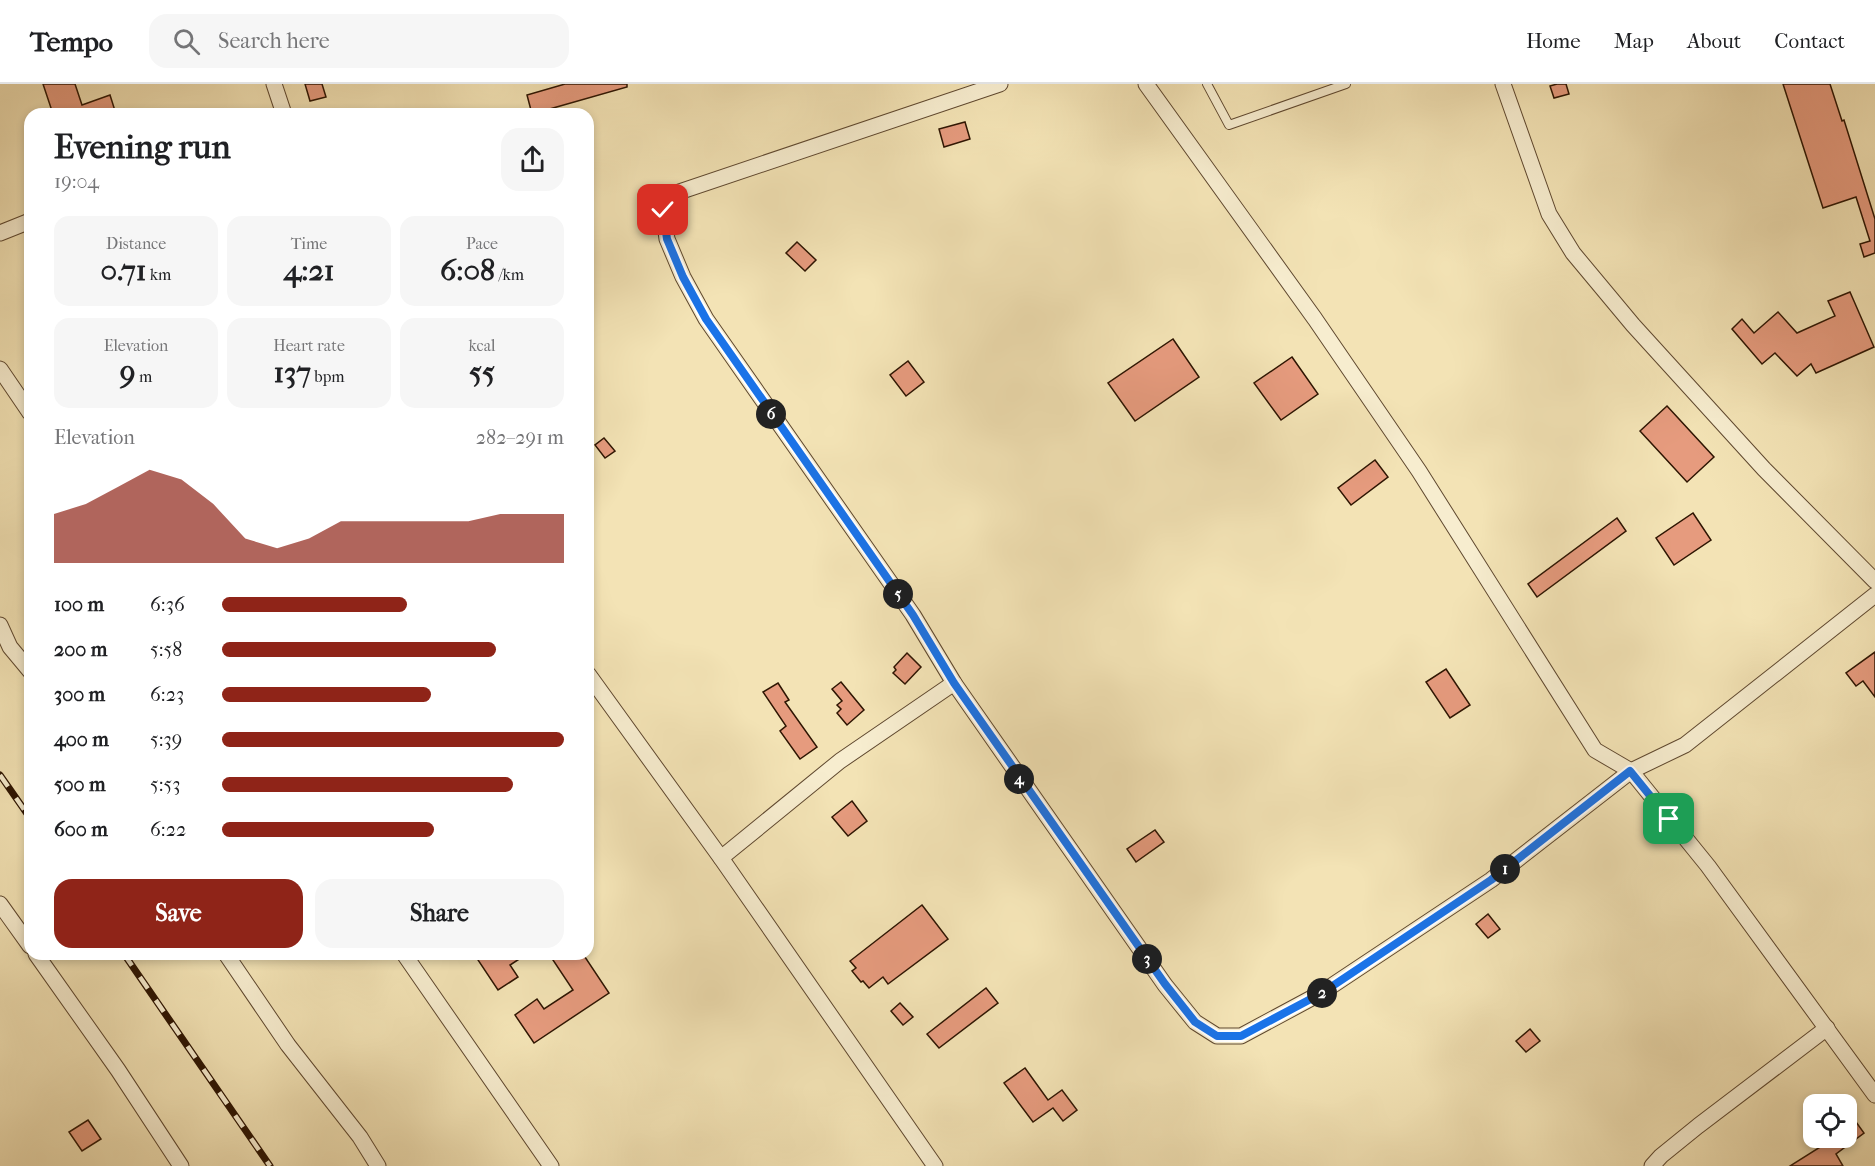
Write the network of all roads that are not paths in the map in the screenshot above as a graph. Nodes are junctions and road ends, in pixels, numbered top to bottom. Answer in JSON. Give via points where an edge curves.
{"nodes":[{"id":1,"x":274,"y":84,"type":"edge"},
{"id":2,"x":1000,"y":84,"type":"edge"},
{"id":3,"x":1146,"y":84,"type":"edge"},
{"id":4,"x":1207,"y":84,"type":"edge"},
{"id":5,"x":1346,"y":84,"type":"edge"},
{"id":6,"x":1503,"y":84,"type":"edge"},
{"id":7,"x":282,"y":108,"type":"edge"},
{"id":8,"x":24,"y":223,"type":"edge"},
{"id":9,"x":0,"y":233,"type":"edge"},
{"id":10,"x":2,"y":375,"type":"edge"},
{"id":11,"x":24,"y":405,"type":"edge"},
{"id":12,"x":1875,"y":581,"type":"edge"},
{"id":13,"x":1875,"y":595,"type":"edge"},
{"id":14,"x":0,"y":625,"type":"edge"},
{"id":15,"x":24,"y":664,"type":"edge"},
{"id":16,"x":954,"y":683,"type":"junction"},
{"id":17,"x":594,"y":686,"type":"edge"},
{"id":18,"x":1630,"y":771,"type":"junction"},
{"id":19,"x":721,"y":858,"type":"junction"},
{"id":20,"x":0,"y":904,"type":"edge"},
{"id":21,"x":24,"y":938,"type":"edge"},
{"id":22,"x":40,"y":960,"type":"edge"},
{"id":23,"x":230,"y":960,"type":"edge"},
{"id":24,"x":408,"y":960,"type":"edge"},
{"id":25,"x":1827,"y":1028,"type":"junction"},
{"id":26,"x":1875,"y":1095,"type":"edge"},
{"id":27,"x":181,"y":1166,"type":"edge"},
{"id":28,"x":378,"y":1166,"type":"edge"},
{"id":29,"x":551,"y":1166,"type":"edge"},
{"id":30,"x":935,"y":1166,"type":"edge"},
{"id":31,"x":1652,"y":1166,"type":"edge"}],
"edges":[{"from":1,"to":7,"type":"street"},
{"from":2,"to":16,"type":"street","via":[[679,192],[663,210],[667,239],[706,319],[913,615]]},
{"from":3,"to":18,"type":"street","via":[[1419,471],[1595,750]]},
{"from":4,"to":5,"type":"lane","via":[[1229,125]]},
{"from":6,"to":12,"type":"street","via":[[1549,214],[1573,254],[1764,469]]},
{"from":8,"to":9,"type":"street"},
{"from":10,"to":11,"type":"street"},
{"from":13,"to":18,"type":"street","via":[[1685,745]]},
{"from":14,"to":15,"type":"street","via":[[10,647]]},
{"from":16,"to":18,"type":"street","via":[[1165,984],[1195,1022],[1217,1036],[1241,1036],[1322,993],[1491,880]]},
{"from":16,"to":19,"type":"street","via":[[840,761]]},
{"from":17,"to":19,"type":"street"},
{"from":18,"to":25,"type":"street","via":[[1708,866]]},
{"from":19,"to":30,"type":"street"},
{"from":20,"to":21,"type":"street"},
{"from":22,"to":27,"type":"street"},
{"from":23,"to":28,"type":"street","via":[[288,1046]]},
{"from":24,"to":29,"type":"street"},
{"from":25,"to":26,"type":"street"},
{"from":25,"to":31,"type":"street"}]}
